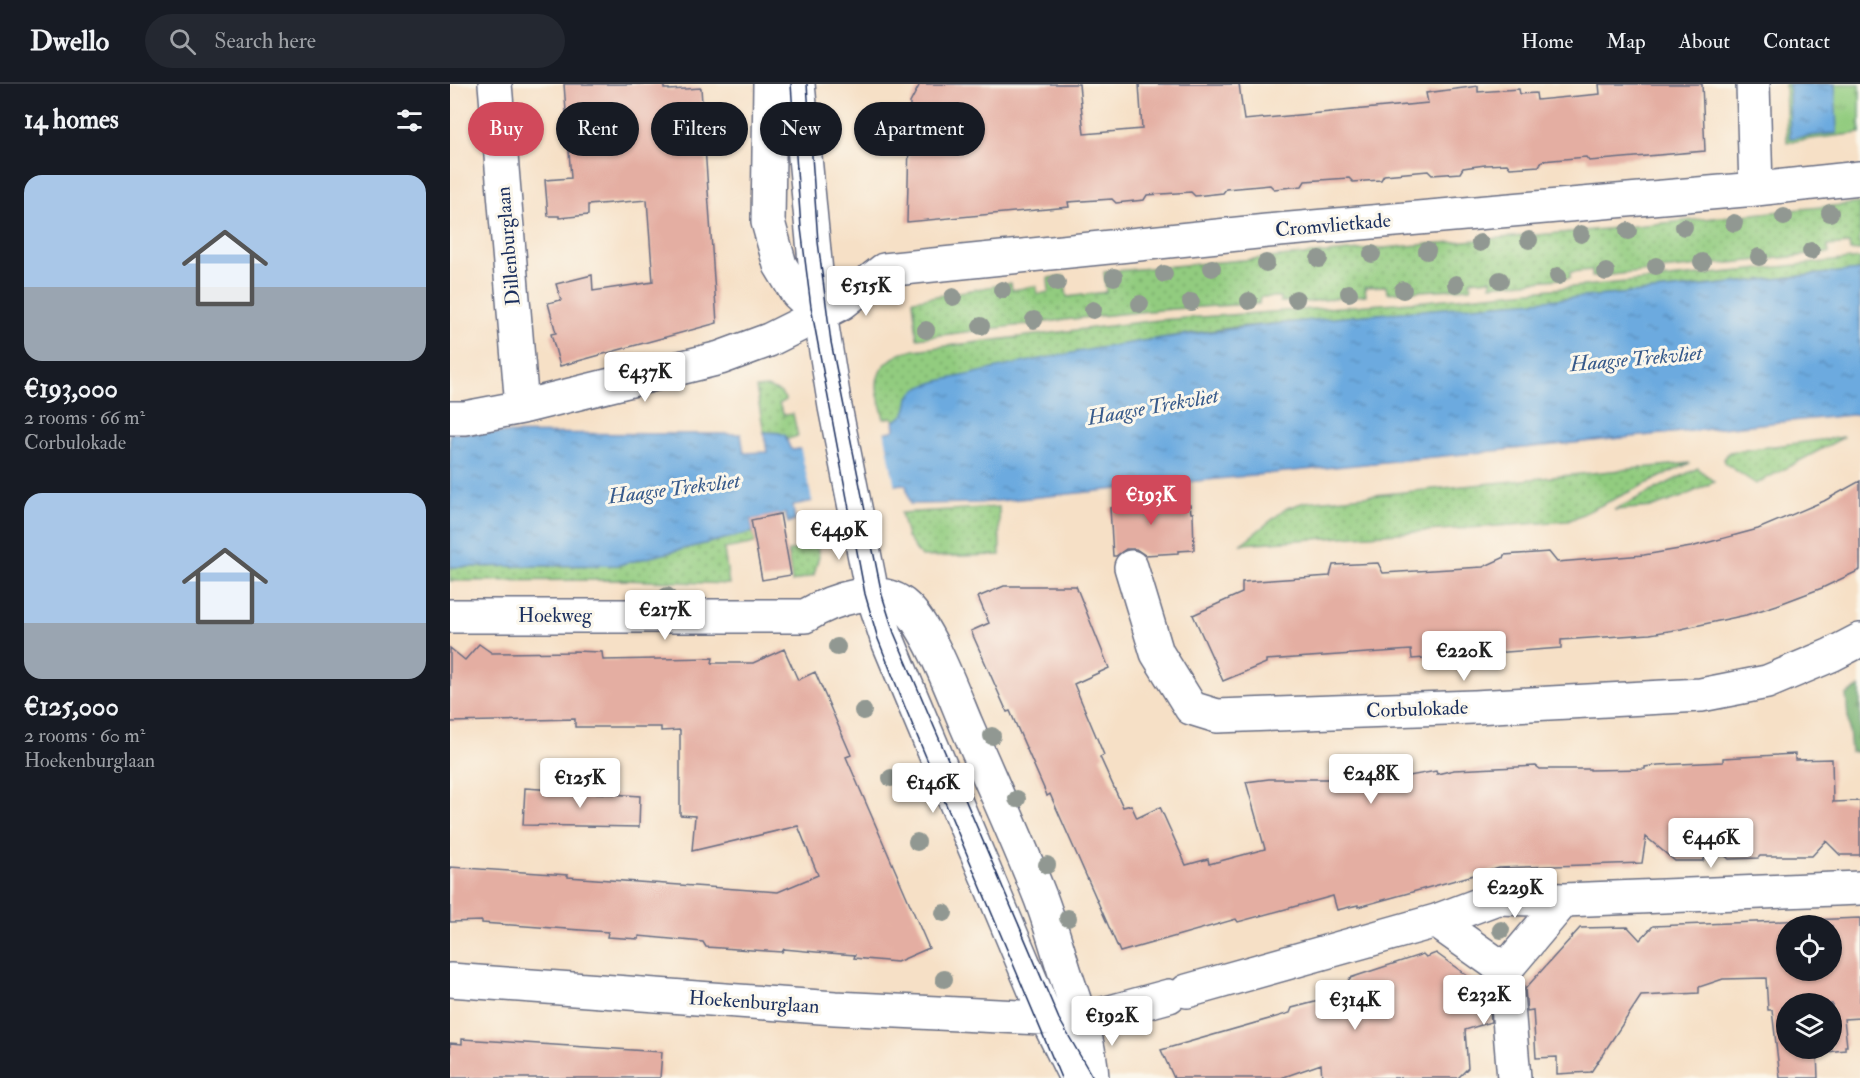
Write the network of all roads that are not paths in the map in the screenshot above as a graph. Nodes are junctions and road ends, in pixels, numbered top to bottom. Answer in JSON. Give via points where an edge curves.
{"nodes":[{"id":1,"x":495,"y":84,"type":"edge"},
{"id":2,"x":770,"y":84,"type":"edge"},
{"id":3,"x":798,"y":84,"type":"edge"},
{"id":4,"x":1753,"y":84,"type":"edge"},
{"id":5,"x":1860,"y":178,"type":"edge"},
{"id":6,"x":1756,"y":189,"type":"junction"},
{"id":7,"x":820,"y":314,"type":"junction"},
{"id":8,"x":522,"y":407,"type":"junction"},
{"id":9,"x":450,"y":418,"type":"edge"},
{"id":10,"x":1131,"y":567,"type":"dead end"},
{"id":11,"x":872,"y":593,"type":"junction"},
{"id":12,"x":450,"y":616,"type":"edge"},
{"id":13,"x":1860,"y":640,"type":"edge"},
{"id":14,"x":1860,"y":888,"type":"edge"},
{"id":15,"x":1564,"y":900,"type":"junction"},
{"id":16,"x":1436,"y":921,"type":"junction"},
{"id":17,"x":1504,"y":970,"type":"junction"},
{"id":18,"x":450,"y":980,"type":"edge"},
{"id":19,"x":1062,"y":1019,"type":"junction"},
{"id":20,"x":1076,"y":1078,"type":"edge"},
{"id":21,"x":1092,"y":1078,"type":"edge"},
{"id":22,"x":1514,"y":1078,"type":"edge"}],
"edges":[{"from":1,"to":8,"type":"street","name":"Dillenburglaan"},
{"from":2,"to":7,"type":"street","via":[[768,222],[780,265],[797,293]]},
{"from":3,"to":7,"type":"street"},
{"from":4,"to":6,"type":"street"},
{"from":5,"to":6,"type":"street","name":"Cromvlietkade"},
{"from":6,"to":7,"type":"street","name":"Cromvlietkade","via":[[1267,231],[884,270],[842,303]]},
{"from":7,"to":8,"type":"street","name":"Cromvlietkade","via":[[769,340],[720,358]]},
{"from":7,"to":11,"type":"street"},
{"from":8,"to":9,"type":"street","name":"Cromvlietkade"},
{"from":10,"to":13,"type":"street","name":"Corbulokade","via":[[1157,653],[1191,708],[1217,716],[1701,695],[1767,682]]},
{"from":11,"to":12,"type":"street","name":"Hoekweg","via":[[818,608],[805,616]]},
{"from":11,"to":19,"type":"street","via":[[886,636]]},
{"from":14,"to":15,"type":"street","name":"Hoekenburglaan"},
{"from":15,"to":16,"type":"street","name":"Hoekenburglaan","via":[[1497,897]]},
{"from":15,"to":17,"type":"street"},
{"from":16,"to":17,"type":"street"},
{"from":16,"to":19,"type":"street","name":"Hoekenburglaan","via":[[1178,993]]},
{"from":17,"to":22,"type":"street"},
{"from":18,"to":19,"type":"street","name":"Hoekenburglaan","via":[[836,1008]]},
{"from":19,"to":20,"type":"street"},
{"from":19,"to":21,"type":"street"}]}
